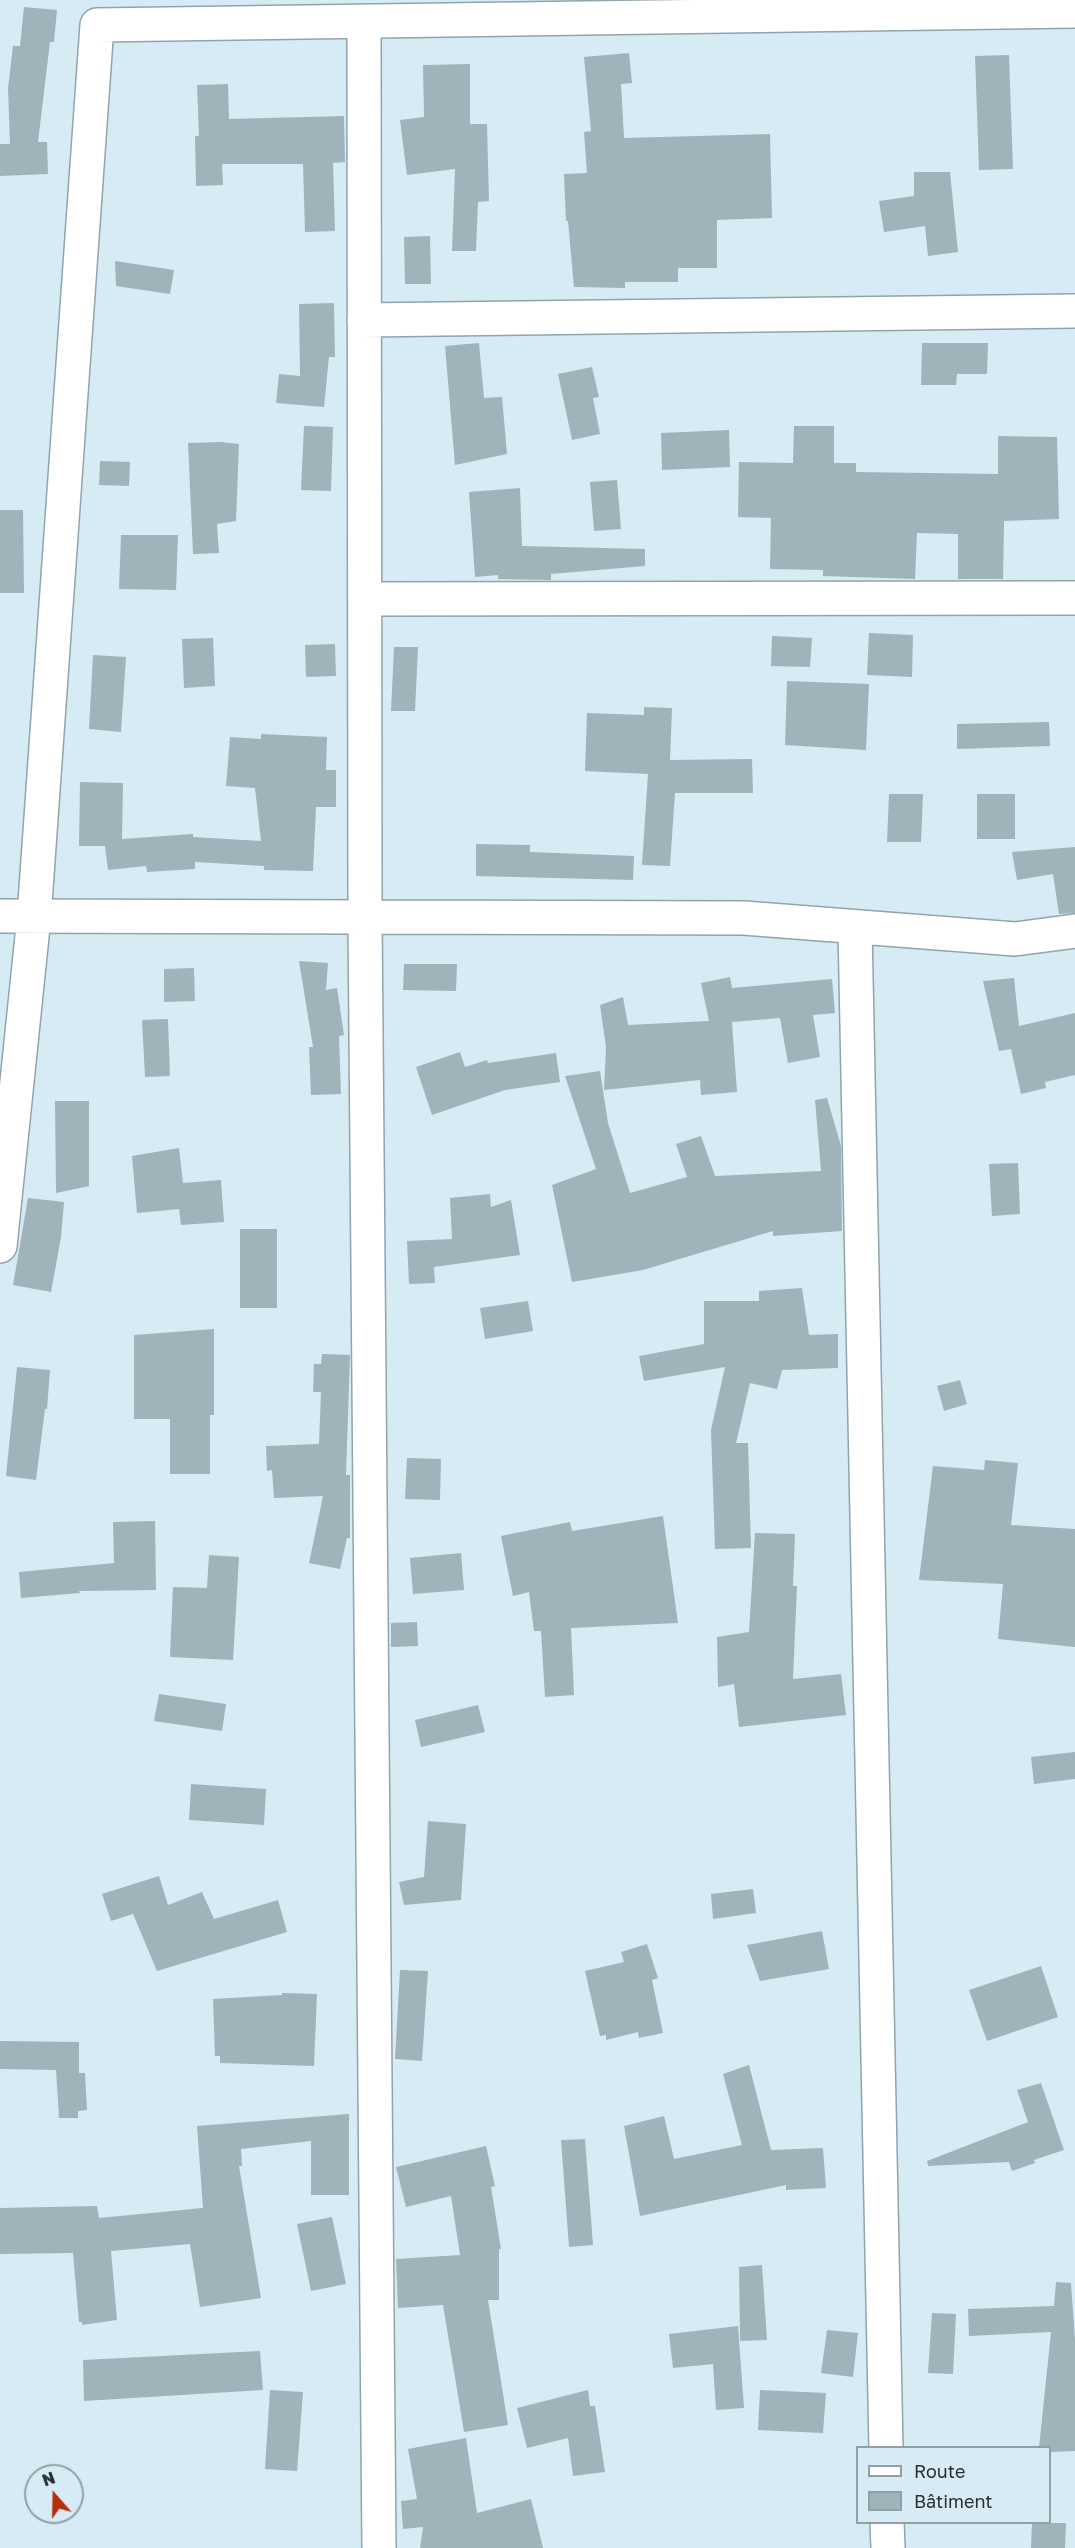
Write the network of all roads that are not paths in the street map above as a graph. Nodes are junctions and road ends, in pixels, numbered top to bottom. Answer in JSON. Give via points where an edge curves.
{"nodes":[{"id":1,"x":872,"y":7,"type":"edge"},
{"id":2,"x":1075,"y":11,"type":"edge"},
{"id":3,"x":364,"y":21,"type":"junction"},
{"id":4,"x":1075,"y":311,"type":"edge"},
{"id":5,"x":364,"y":320,"type":"junction"},
{"id":6,"x":1075,"y":597,"type":"edge"},
{"id":7,"x":365,"y":599,"type":"junction"},
{"id":8,"x":0,"y":916,"type":"edge"},
{"id":9,"x":34,"y":916,"type":"junction"},
{"id":10,"x":365,"y":918,"type":"junction"},
{"id":11,"x":855,"y":928,"type":"junction"},
{"id":12,"x":1075,"y":930,"type":"edge"},
{"id":13,"x":0,"y":1246,"type":"edge"},
{"id":14,"x":886,"y":2446,"type":"edge"},
{"id":15,"x":888,"y":2524,"type":"edge"},
{"id":16,"x":379,"y":2548,"type":"edge"},
{"id":17,"x":888,"y":2548,"type":"edge"}],
"edges":[{"from":1,"to":2,"type":"street"},
{"from":1,"to":3,"type":"street"},
{"from":3,"to":5,"type":"street"},
{"from":3,"to":9,"type":"street","via":[[97,25]]},
{"from":4,"to":5,"type":"street"},
{"from":5,"to":7,"type":"street"},
{"from":6,"to":7,"type":"street"},
{"from":7,"to":10,"type":"street"},
{"from":8,"to":9,"type":"street"},
{"from":9,"to":10,"type":"street"},
{"from":9,"to":13,"type":"street"},
{"from":10,"to":11,"type":"street","via":[[744,918]]},
{"from":10,"to":16,"type":"street"},
{"from":11,"to":12,"type":"street","via":[[1015,939]]},
{"from":11,"to":14,"type":"street"},
{"from":15,"to":17,"type":"street"}]}
